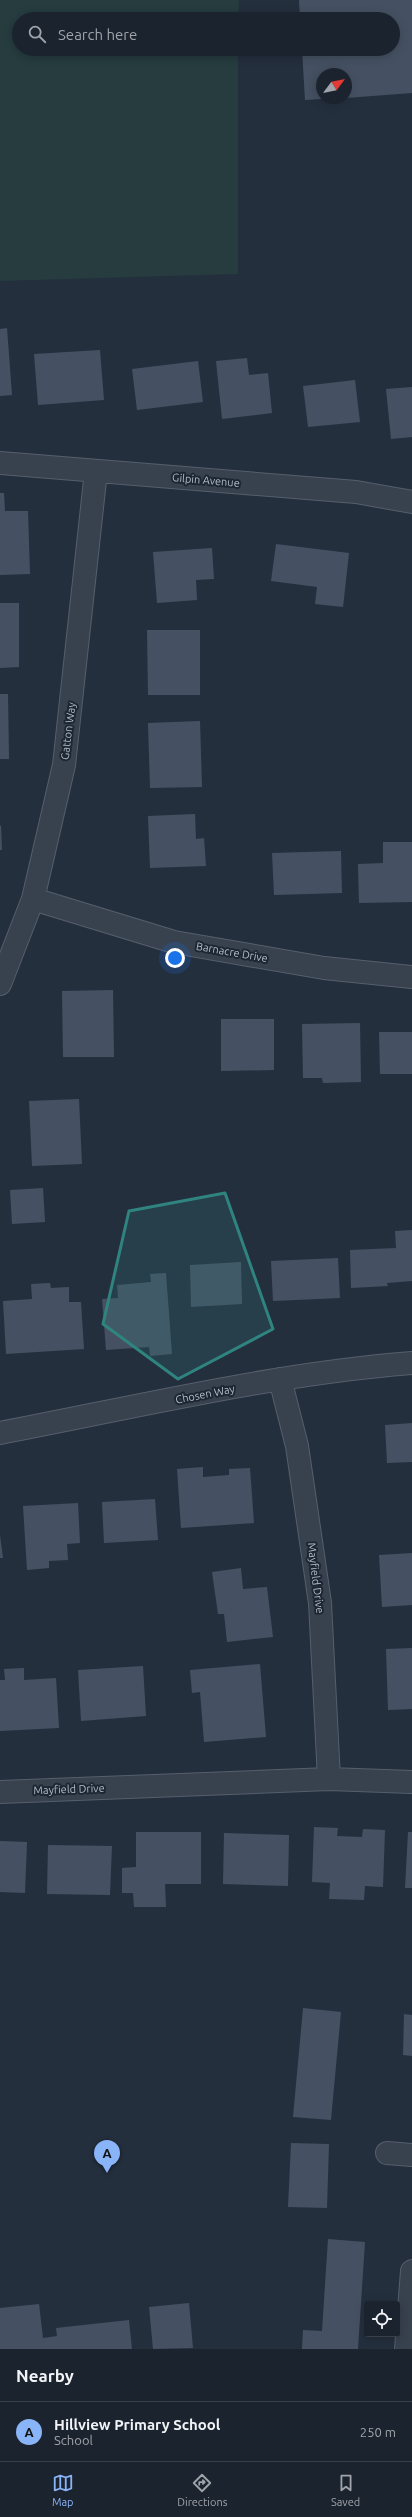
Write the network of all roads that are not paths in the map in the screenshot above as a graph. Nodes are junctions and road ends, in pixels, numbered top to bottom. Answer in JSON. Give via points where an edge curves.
{"nodes":[{"id":1,"x":0,"y":463,"type":"edge"},
{"id":2,"x":96,"y":470,"type":"junction"},
{"id":3,"x":412,"y":502,"type":"edge"},
{"id":4,"x":33,"y":899,"type":"junction"},
{"id":5,"x":412,"y":977,"type":"edge"},
{"id":6,"x":0,"y":984,"type":"edge"},
{"id":7,"x":412,"y":1363,"type":"edge"},
{"id":8,"x":280,"y":1379,"type":"junction"},
{"id":9,"x":0,"y":1433,"type":"edge"},
{"id":10,"x":329,"y":1779,"type":"junction"},
{"id":11,"x":412,"y":1782,"type":"edge"},
{"id":12,"x":0,"y":1792,"type":"edge"},
{"id":13,"x":387,"y":2153,"type":"dead end"},
{"id":14,"x":412,"y":2155,"type":"edge"},
{"id":15,"x":412,"y":2271,"type":"edge"},
{"id":16,"x":406,"y":2349,"type":"edge"}],
"edges":[{"from":1,"to":2,"type":"street","name":"Gilpin Avenue"},
{"from":2,"to":3,"type":"street","name":"Gilpin Avenue","via":[[356,492]]},
{"from":2,"to":4,"type":"street","name":"Gatton Way","via":[[64,765]]},
{"from":4,"to":5,"type":"street","name":"Barnacre Drive","via":[[174,942],[324,968]]},
{"from":4,"to":6,"type":"street","name":"Gatton Way"},
{"from":7,"to":8,"type":"street","name":"Chosen Way","via":[[353,1367]]},
{"from":8,"to":9,"type":"street","name":"Chosen Way"},
{"from":8,"to":10,"type":"street","name":"Mayfield Drive","via":[[297,1446],[320,1603]]},
{"from":10,"to":11,"type":"street","name":"Mayfield Drive"},
{"from":10,"to":12,"type":"street","name":"Mayfield Drive"},
{"from":13,"to":14,"type":"street"},
{"from":15,"to":16,"type":"street"}]}
